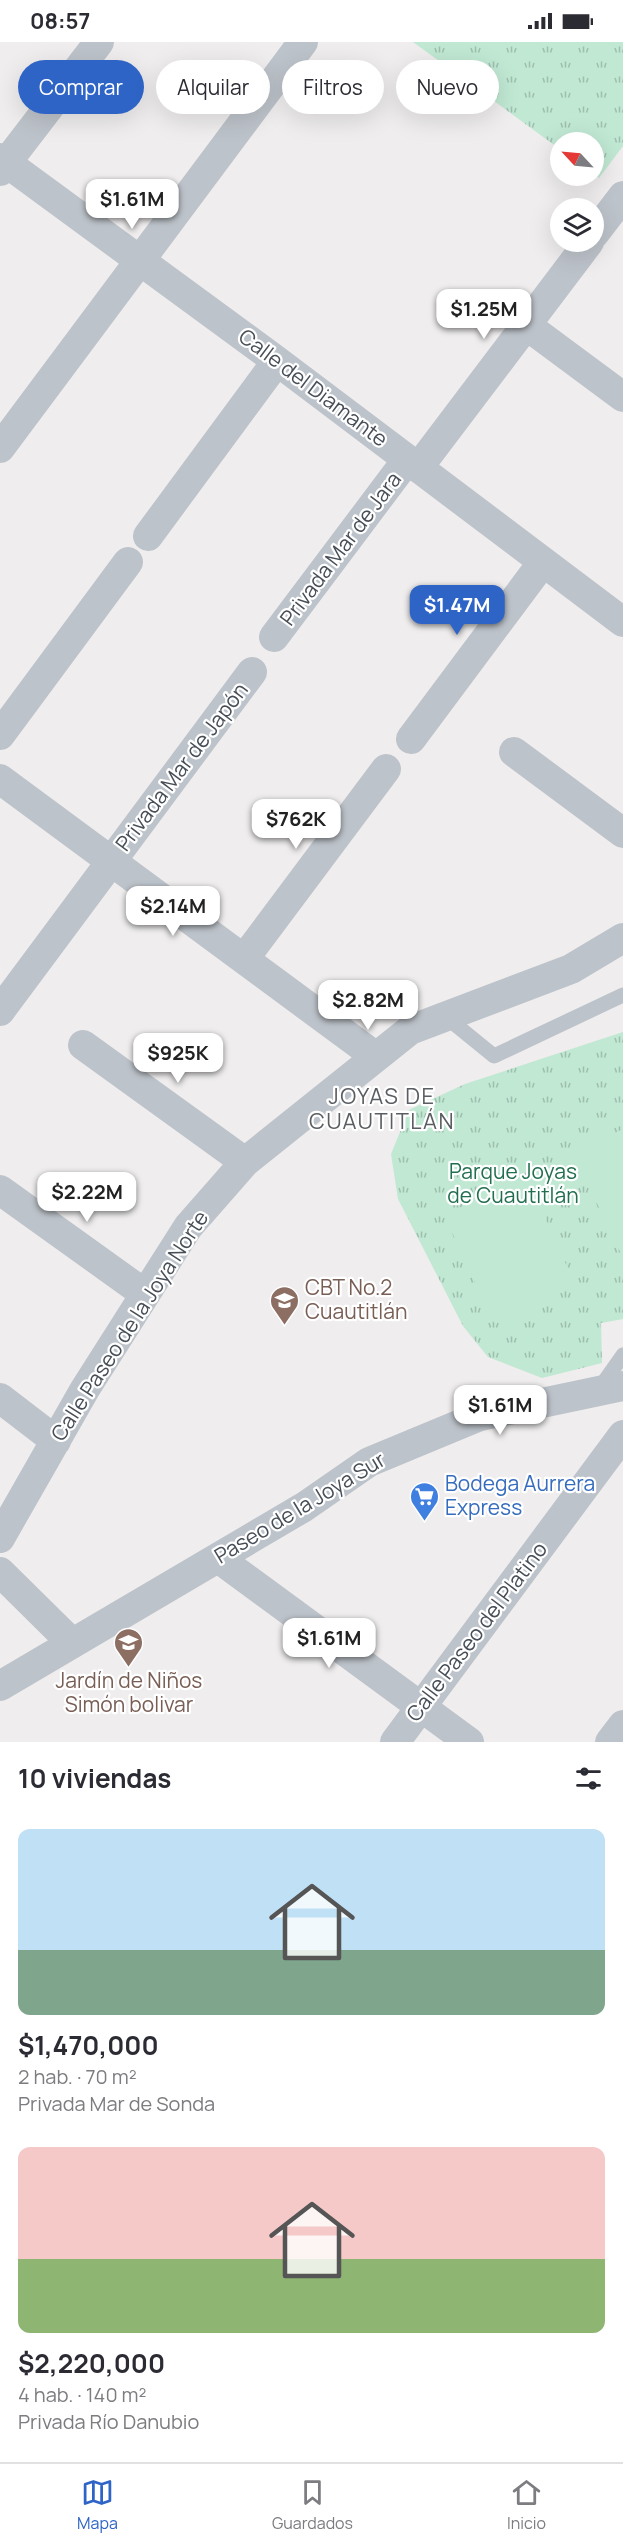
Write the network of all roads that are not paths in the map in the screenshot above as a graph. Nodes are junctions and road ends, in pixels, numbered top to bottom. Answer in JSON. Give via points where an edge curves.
{"nodes":[{"id":1,"x":99,"y":42,"type":"edge"},
{"id":2,"x":303,"y":42,"type":"edge"},
{"id":3,"x":2,"y":164,"type":"edge"},
{"id":4,"x":622,"y":199,"type":"edge"},
{"id":5,"x":604,"y":222,"type":"edge"},
{"id":6,"x":581,"y":252,"type":"edge"},
{"id":7,"x":140,"y":259,"type":"junction"},
{"id":8,"x":526,"y":325,"type":"junction"},
{"id":9,"x":277,"y":361,"type":"junction"},
{"id":10,"x":623,"y":397,"type":"edge"},
{"id":11,"x":0,"y":448,"type":"edge"},
{"id":12,"x":413,"y":464,"type":"junction"},
{"id":13,"x":148,"y":536,"type":"dead end"},
{"id":14,"x":128,"y":562,"type":"dead end"},
{"id":15,"x":543,"y":562,"type":"junction"},
{"id":16,"x":623,"y":622,"type":"edge"},
{"id":17,"x":274,"y":638,"type":"dead end"},
{"id":18,"x":252,"y":672,"type":"dead end"},
{"id":19,"x":0,"y":735,"type":"edge"},
{"id":20,"x":411,"y":739,"type":"dead end"},
{"id":21,"x":514,"y":752,"type":"dead end"},
{"id":22,"x":386,"y":769,"type":"dead end"},
{"id":23,"x":0,"y":779,"type":"edge"},
{"id":24,"x":623,"y":833,"type":"edge"},
{"id":25,"x":112,"y":862,"type":"junction"},
{"id":26,"x":623,"y":938,"type":"edge"},
{"id":27,"x":244,"y":959,"type":"junction"},
{"id":28,"x":623,"y":995,"type":"edge"},
{"id":29,"x":0,"y":1011,"type":"edge"},
{"id":30,"x":446,"y":1017,"type":"junction"},
{"id":31,"x":83,"y":1045,"type":"dead end"},
{"id":32,"x":375,"y":1056,"type":"junction"},
{"id":33,"x":246,"y":1162,"type":"junction"},
{"id":34,"x":0,"y":1190,"type":"edge"},
{"id":35,"x":145,"y":1294,"type":"junction"},
{"id":36,"x":623,"y":1355,"type":"edge"},
{"id":37,"x":610,"y":1389,"type":"edge"},
{"id":38,"x":0,"y":1398,"type":"edge"},
{"id":39,"x":623,"y":1436,"type":"edge"},
{"id":40,"x":56,"y":1441,"type":"junction"},
{"id":41,"x":0,"y":1538,"type":"edge"},
{"id":42,"x":218,"y":1558,"type":"junction"},
{"id":43,"x":0,"y":1572,"type":"edge"},
{"id":44,"x":72,"y":1643,"type":"junction"},
{"id":45,"x":0,"y":1686,"type":"edge"},
{"id":46,"x":422,"y":1706,"type":"junction"},
{"id":47,"x":623,"y":1725,"type":"edge"},
{"id":48,"x":395,"y":1742,"type":"edge"},
{"id":49,"x":469,"y":1742,"type":"edge"},
{"id":50,"x":610,"y":1742,"type":"edge"}],
"edges":[{"from":1,"to":3,"type":"street"},
{"from":2,"to":7,"type":"street"},
{"from":3,"to":7,"type":"street","name":"Calle del Diamante"},
{"from":4,"to":5,"type":"street"},
{"from":6,"to":8,"type":"street","name":"Privada Mar de Jara"},
{"from":7,"to":9,"type":"street","name":"Calle del Diamante"},
{"from":7,"to":11,"type":"street"},
{"from":8,"to":10,"type":"street"},
{"from":8,"to":12,"type":"street","name":"Privada Mar de Jara"},
{"from":9,"to":12,"type":"street","name":"Calle del Diamante"},
{"from":9,"to":13,"type":"street"},
{"from":12,"to":15,"type":"street","name":"Calle del Diamante"},
{"from":12,"to":17,"type":"street","name":"Privada Mar de Jara"},
{"from":14,"to":19,"type":"street"},
{"from":15,"to":16,"type":"street","name":"Calle del Diamante"},
{"from":15,"to":20,"type":"street"},
{"from":18,"to":25,"type":"street","name":"Privada Mar de Japón"},
{"from":21,"to":24,"type":"street"},
{"from":22,"to":27,"type":"street"},
{"from":23,"to":25,"type":"street"},
{"from":25,"to":27,"type":"street"},
{"from":25,"to":29,"type":"street","name":"Privada Mar de Japón"},
{"from":26,"to":30,"type":"street","name":"Calle Paseo de la Joya Norte","via":[[571,969]]},
{"from":27,"to":32,"type":"street"},
{"from":28,"to":30,"type":"lane","via":[[494,1056]]},
{"from":30,"to":32,"type":"street","name":"Calle Paseo de la Joya Norte","via":[[410,1030]]},
{"from":31,"to":33,"type":"street"},
{"from":32,"to":33,"type":"street","name":"Calle Paseo de la Joya Norte"},
{"from":33,"to":35,"type":"street","name":"Calle Paseo de la Joya Norte","via":[[188,1227]]},
{"from":34,"to":35,"type":"street"},
{"from":35,"to":40,"type":"street","name":"Calle Paseo de la Joya Norte"},
{"from":36,"to":37,"type":"lane"},
{"from":37,"to":42,"type":"street","name":"Paseo de la Joya Sur","via":[[480,1416],[369,1462],[304,1507]]},
{"from":38,"to":40,"type":"street"},
{"from":39,"to":46,"type":"street","name":"Calle Paseo del Platino"},
{"from":40,"to":41,"type":"street","name":"Calle Paseo de la Joya Norte"},
{"from":42,"to":44,"type":"street","name":"Paseo de la Joya Sur"},
{"from":42,"to":46,"type":"street"},
{"from":43,"to":44,"type":"street"},
{"from":44,"to":45,"type":"street","name":"Paseo de la Joya Sur"},
{"from":46,"to":48,"type":"street","name":"Calle Paseo del Platino"},
{"from":46,"to":49,"type":"street"},
{"from":47,"to":50,"type":"street"}]}
